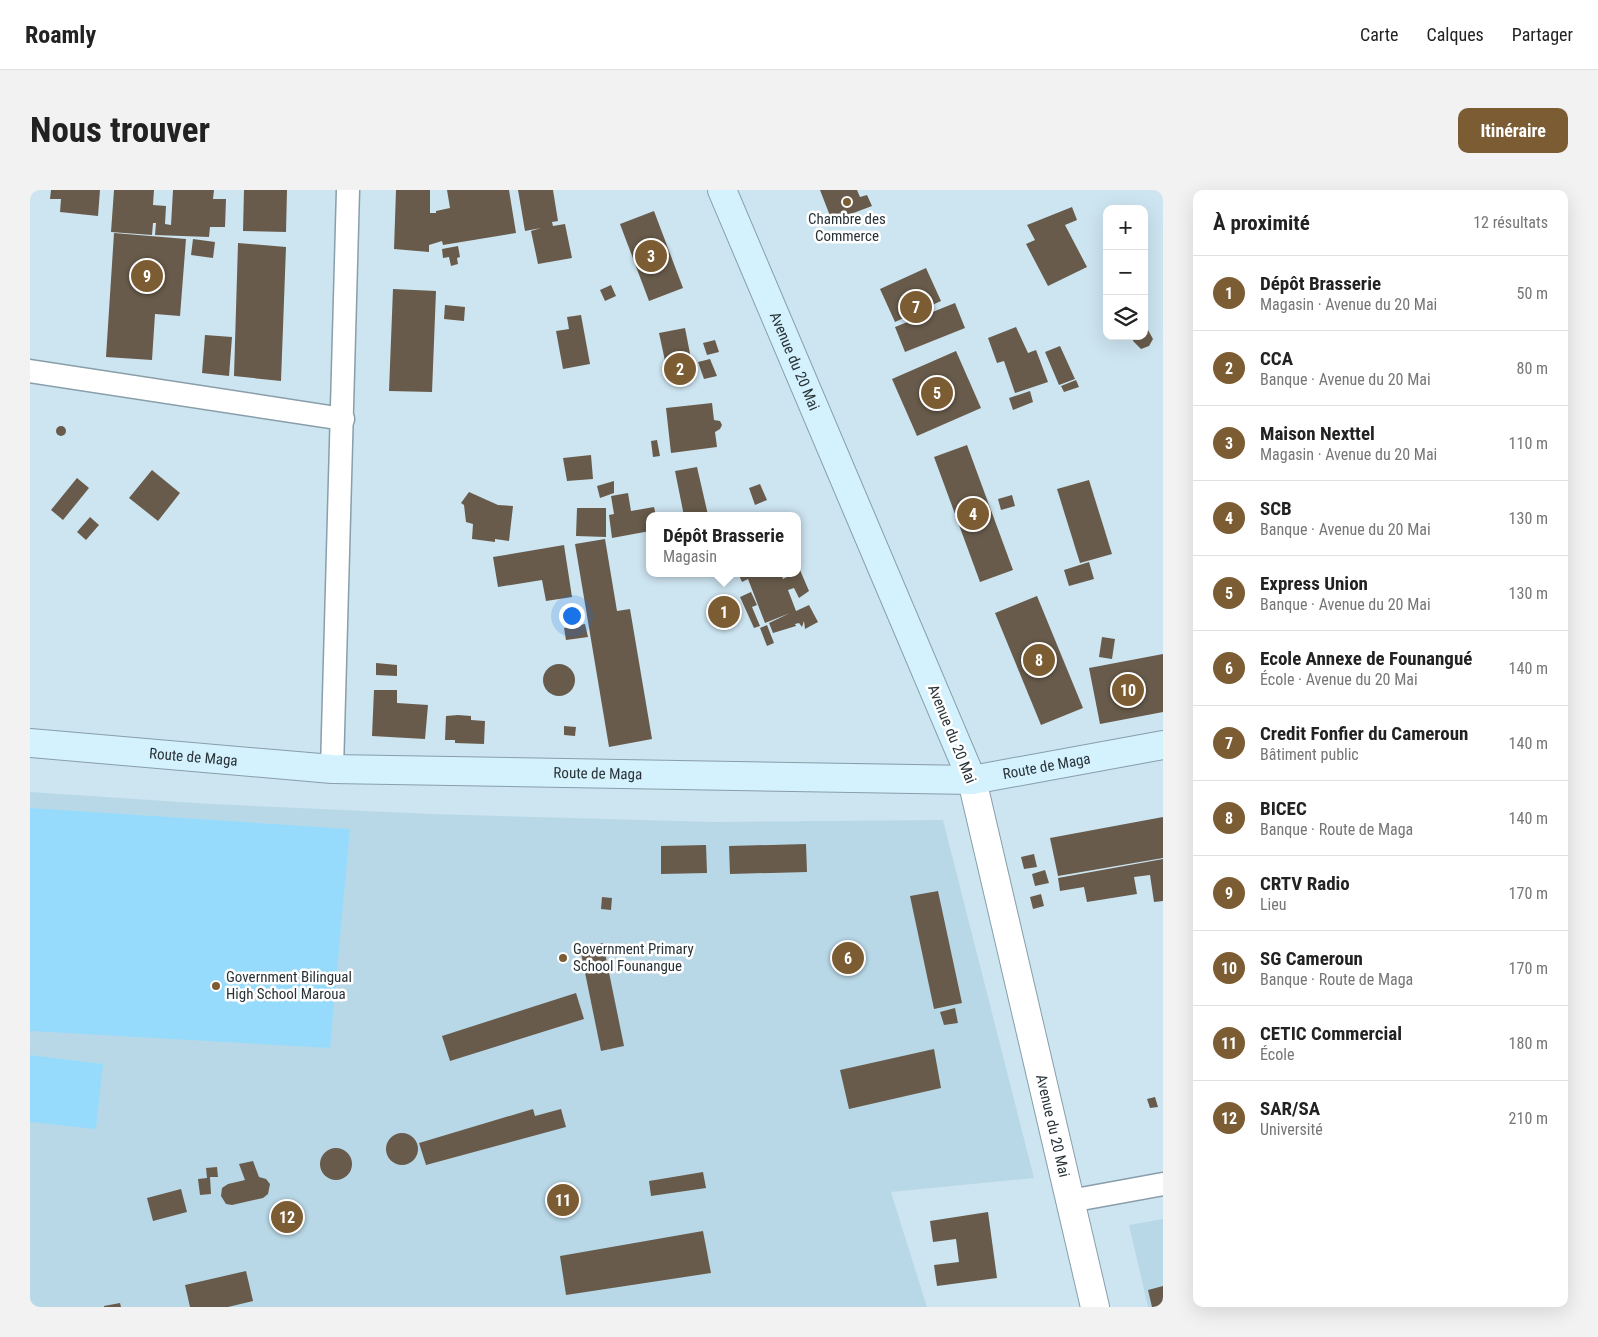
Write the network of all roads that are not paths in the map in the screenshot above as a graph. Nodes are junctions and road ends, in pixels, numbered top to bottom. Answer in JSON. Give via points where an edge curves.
{"nodes":[{"id":1,"x":348,"y":190,"type":"edge"},
{"id":2,"x":722,"y":190,"type":"edge"},
{"id":3,"x":30,"y":371,"type":"edge"},
{"id":4,"x":343,"y":419,"type":"junction"},
{"id":5,"x":30,"y":743,"type":"edge"},
{"id":6,"x":1163,"y":745,"type":"edge"},
{"id":7,"x":332,"y":769,"type":"junction"},
{"id":8,"x":972,"y":780,"type":"junction"},
{"id":9,"x":1163,"y":1184,"type":"edge"},
{"id":10,"x":1070,"y":1201,"type":"junction"},
{"id":11,"x":1094,"y":1307,"type":"edge"}],
"edges":[{"from":1,"to":4,"type":"street"},
{"from":2,"to":8,"type":"main road","name":"Avenue du 20 Mai"},
{"from":3,"to":4,"type":"street"},
{"from":4,"to":7,"type":"street"},
{"from":5,"to":7,"type":"main road","name":"Route de Maga"},
{"from":6,"to":8,"type":"main road","name":"Route de Maga"},
{"from":7,"to":8,"type":"main road","name":"Route de Maga"},
{"from":8,"to":10,"type":"street","name":"Avenue du 20 Mai"},
{"from":9,"to":10,"type":"street"},
{"from":10,"to":11,"type":"street","name":"Avenue du 20 Mai"}]}
